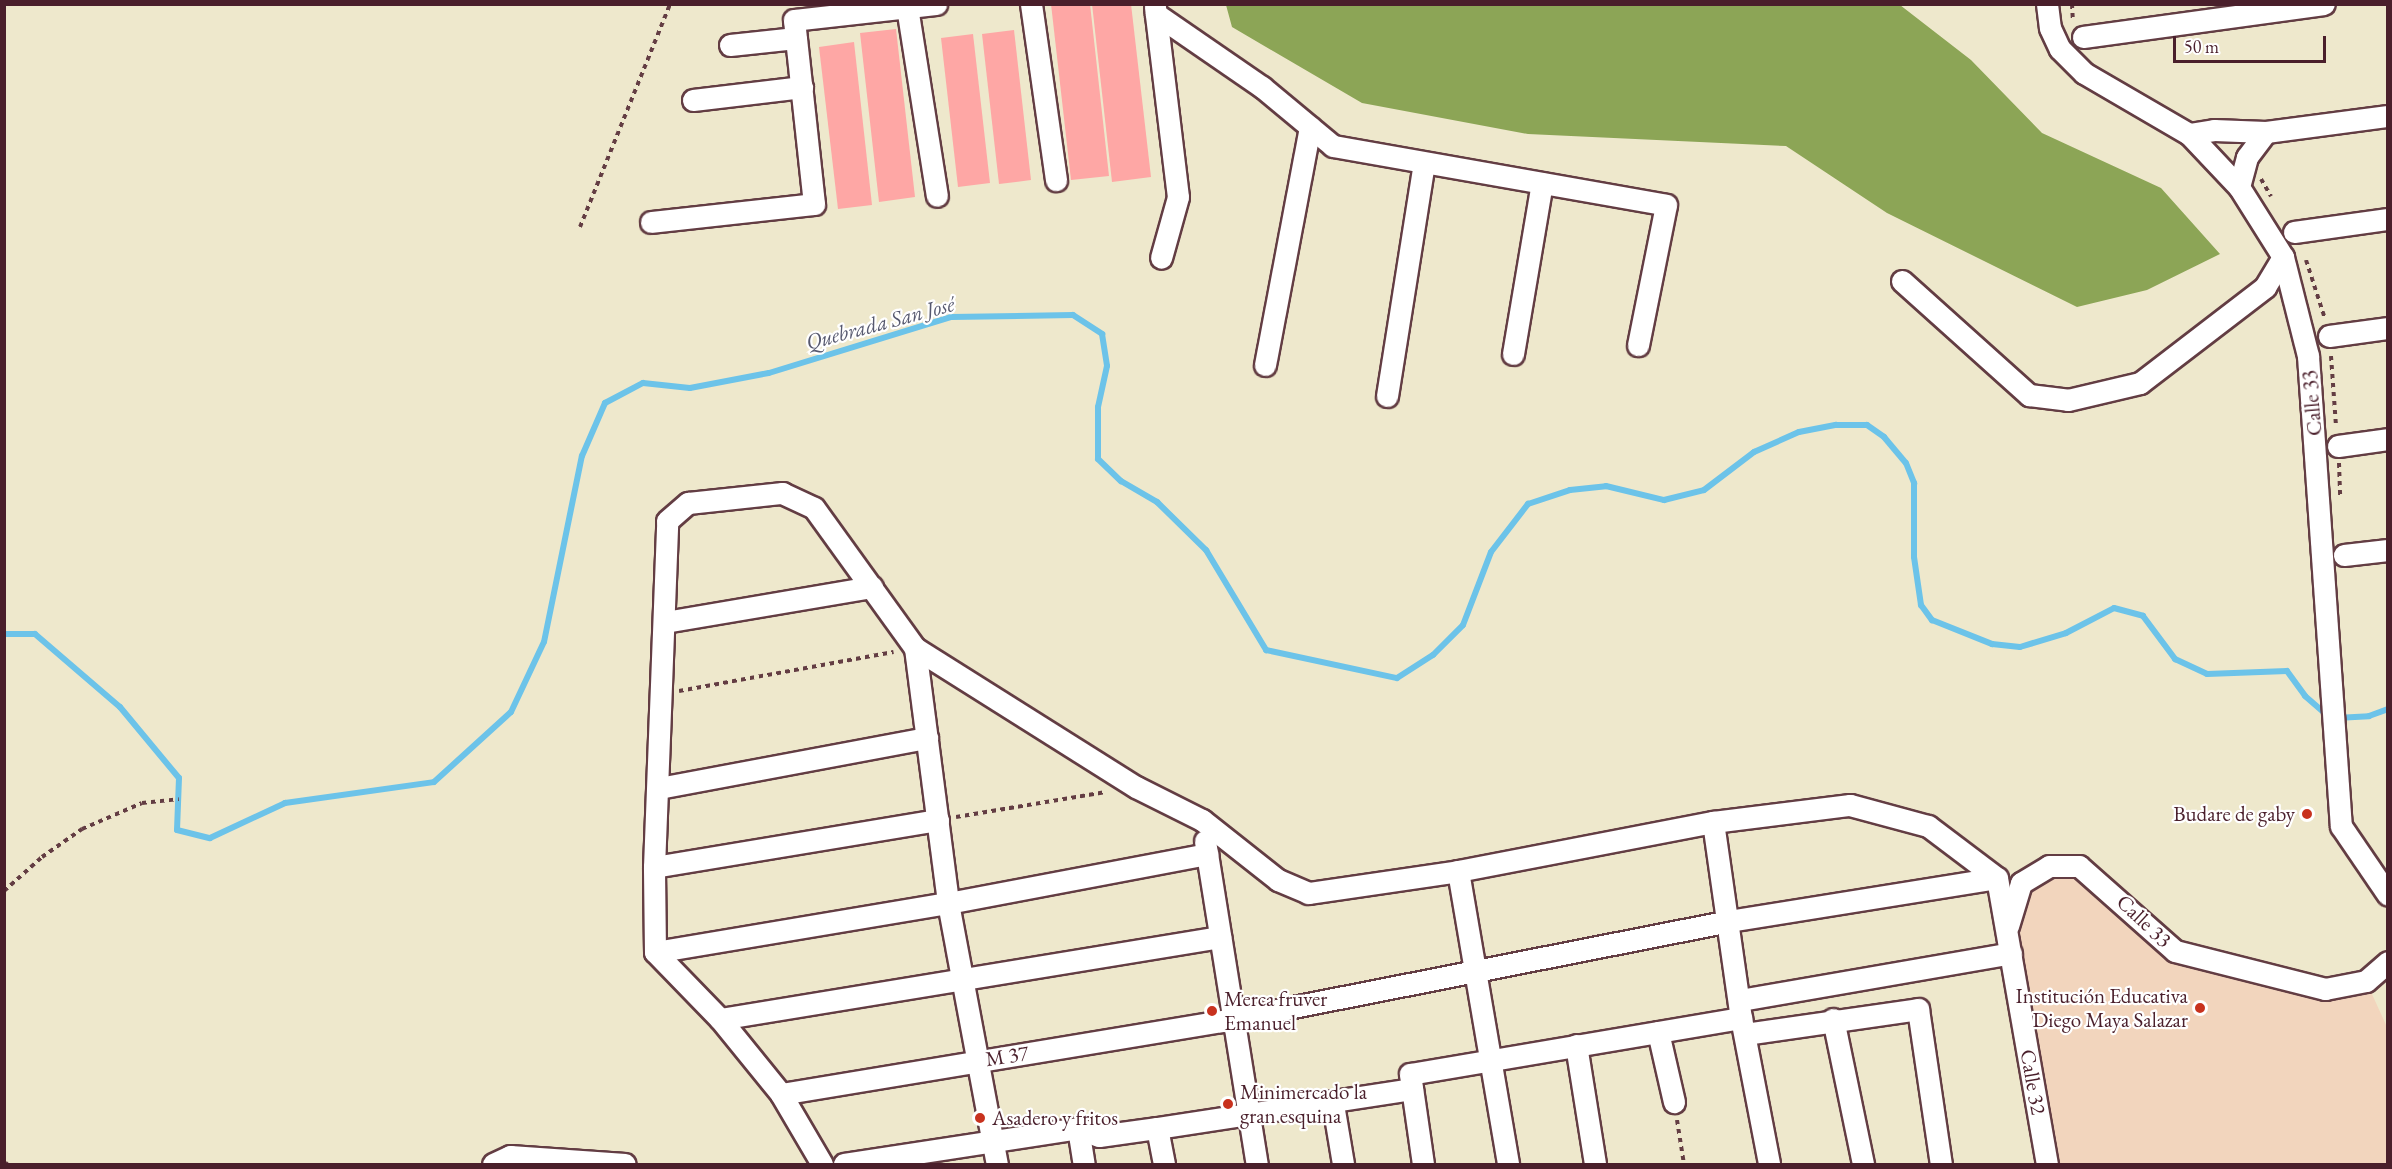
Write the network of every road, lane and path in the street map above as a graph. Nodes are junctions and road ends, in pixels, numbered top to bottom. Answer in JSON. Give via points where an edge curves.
{"nodes":[{"id":1,"x":670,"y":4,"type":"edge"},
{"id":2,"x":936,"y":4,"type":"edge"},
{"id":3,"x":1031,"y":4,"type":"edge"},
{"id":4,"x":2047,"y":4,"type":"edge"},
{"id":5,"x":2324,"y":4,"type":"edge"},
{"id":6,"x":907,"y":7,"type":"junction"},
{"id":7,"x":1156,"y":9,"type":"edge"},
{"id":8,"x":2083,"y":37,"type":"dead end"},
{"id":9,"x":796,"y":38,"type":"junction"},
{"id":10,"x":730,"y":45,"type":"dead end"},
{"id":11,"x":802,"y":87,"type":"junction"},
{"id":12,"x":693,"y":100,"type":"dead end"},
{"id":13,"x":2388,"y":116,"type":"edge"},
{"id":14,"x":1310,"y":127,"type":"junction"},
{"id":15,"x":2266,"y":132,"type":"junction"},
{"id":16,"x":2189,"y":135,"type":"junction"},
{"id":17,"x":1424,"y":163,"type":"junction"},
{"id":18,"x":1056,"y":180,"type":"dead end"},
{"id":19,"x":1542,"y":183,"type":"junction"},
{"id":20,"x":2239,"y":187,"type":"junction"},
{"id":21,"x":937,"y":196,"type":"dead end"},
{"id":22,"x":2388,"y":219,"type":"edge"},
{"id":23,"x":651,"y":222,"type":"dead end"},
{"id":24,"x":580,"y":227,"type":"dead end"},
{"id":25,"x":2294,"y":232,"type":"dead end"},
{"id":26,"x":2283,"y":257,"type":"junction"},
{"id":27,"x":1161,"y":258,"type":"dead end"},
{"id":28,"x":1902,"y":281,"type":"dead end"},
{"id":29,"x":2388,"y":328,"type":"edge"},
{"id":30,"x":2329,"y":336,"type":"dead end"},
{"id":31,"x":1638,"y":345,"type":"dead end"},
{"id":32,"x":1513,"y":354,"type":"dead end"},
{"id":33,"x":1265,"y":365,"type":"dead end"},
{"id":34,"x":1387,"y":396,"type":"dead end"},
{"id":35,"x":2388,"y":439,"type":"edge"},
{"id":36,"x":2338,"y":446,"type":"dead end"},
{"id":37,"x":2388,"y":550,"type":"edge"},
{"id":38,"x":2344,"y":555,"type":"dead end"},
{"id":39,"x":872,"y":587,"type":"junction"},
{"id":40,"x":665,"y":622,"type":"junction"},
{"id":41,"x":915,"y":648,"type":"junction"},
{"id":42,"x":660,"y":695,"type":"junction"},
{"id":43,"x":927,"y":738,"type":"junction"},
{"id":44,"x":1136,"y":787,"type":"junction"},
{"id":45,"x":659,"y":788,"type":"junction"},
{"id":46,"x":179,"y":799,"type":"dead end"},
{"id":47,"x":938,"y":820,"type":"junction"},
{"id":48,"x":1202,"y":820,"type":"junction"},
{"id":49,"x":1713,"y":822,"type":"junction"},
{"id":50,"x":1207,"y":854,"type":"junction"},
{"id":51,"x":654,"y":867,"type":"junction"},
{"id":52,"x":1458,"y":871,"type":"junction"},
{"id":53,"x":1997,"y":878,"type":"junction"},
{"id":54,"x":4,"y":891,"type":"edge"},
{"id":55,"x":2388,"y":895,"type":"edge"},
{"id":56,"x":948,"y":903,"type":"junction"},
{"id":57,"x":1729,"y":921,"type":"junction"},
{"id":58,"x":2007,"y":929,"type":"junction"},
{"id":59,"x":1220,"y":937,"type":"junction"},
{"id":60,"x":655,"y":951,"type":"junction"},
{"id":61,"x":2011,"y":953,"type":"junction"},
{"id":62,"x":2388,"y":962,"type":"edge"},
{"id":63,"x":1476,"y":971,"type":"junction"},
{"id":64,"x":963,"y":978,"type":"junction"},
{"id":65,"x":1742,"y":1017,"type":"junction"},
{"id":66,"x":720,"y":1018,"type":"junction"},
{"id":67,"x":1232,"y":1019,"type":"junction"},
{"id":68,"x":1833,"y":1019,"type":"junction"},
{"id":69,"x":1658,"y":1032,"type":"junction"},
{"id":70,"x":1576,"y":1045,"type":"junction"},
{"id":71,"x":980,"y":1060,"type":"junction"},
{"id":72,"x":1491,"y":1060,"type":"junction"},
{"id":73,"x":1412,"y":1089,"type":"junction"},
{"id":74,"x":781,"y":1094,"type":"junction"},
{"id":75,"x":1674,"y":1102,"type":"joint"},
{"id":76,"x":1333,"y":1104,"type":"junction"},
{"id":77,"x":1250,"y":1114,"type":"junction"},
{"id":78,"x":1078,"y":1128,"type":"junction"},
{"id":79,"x":1157,"y":1128,"type":"junction"},
{"id":80,"x":992,"y":1141,"type":"junction"},
{"id":81,"x":906,"y":1160,"type":"edge"},
{"id":82,"x":493,"y":1164,"type":"edge"},
{"id":83,"x":625,"y":1164,"type":"edge"},
{"id":84,"x":822,"y":1164,"type":"edge"},
{"id":85,"x":844,"y":1164,"type":"edge"},
{"id":86,"x":997,"y":1164,"type":"edge"},
{"id":87,"x":1084,"y":1164,"type":"edge"},
{"id":88,"x":1164,"y":1164,"type":"edge"},
{"id":89,"x":1257,"y":1164,"type":"edge"},
{"id":90,"x":1343,"y":1164,"type":"edge"},
{"id":91,"x":1423,"y":1164,"type":"edge"},
{"id":92,"x":1508,"y":1164,"type":"edge"},
{"id":93,"x":1596,"y":1164,"type":"edge"},
{"id":94,"x":1684,"y":1164,"type":"edge"},
{"id":95,"x":1769,"y":1164,"type":"edge"},
{"id":96,"x":1863,"y":1164,"type":"edge"},
{"id":97,"x":1941,"y":1164,"type":"edge"},
{"id":98,"x":2047,"y":1164,"type":"edge"}],
"edges":[{"from":1,"to":24,"type":"path"},
{"from":2,"to":6,"type":"street"},
{"from":3,"to":18,"type":"street"},
{"from":4,"to":16,"type":"street","name":"Calle 33","via":[[2050,28],[2060,49],[2084,73]]},
{"from":5,"to":8,"type":"street"},
{"from":6,"to":9,"type":"street","via":[[794,20]]},
{"from":6,"to":21,"type":"street"},
{"from":7,"to":14,"type":"street"},
{"from":7,"to":27,"type":"street","via":[[1178,197]]},
{"from":9,"to":10,"type":"street"},
{"from":9,"to":11,"type":"street"},
{"from":11,"to":12,"type":"street"},
{"from":11,"to":23,"type":"street","via":[[814,204]]},
{"from":13,"to":15,"type":"street"},
{"from":14,"to":17,"type":"street","via":[[1333,147]]},
{"from":14,"to":33,"type":"street"},
{"from":15,"to":16,"type":"street","via":[[2214,130]]},
{"from":15,"to":20,"type":"street","via":[[2247,157]]},
{"from":16,"to":20,"type":"street","name":"Calle 33"},
{"from":17,"to":19,"type":"street"},
{"from":17,"to":34,"type":"street"},
{"from":19,"to":31,"type":"street","via":[[1666,206]]},
{"from":19,"to":32,"type":"street"},
{"from":20,"to":26,"type":"street","name":"Calle 33"},
{"from":22,"to":25,"type":"street"},
{"from":26,"to":28,"type":"street","via":[[2265,287],[2140,383],[2068,399],[2029,395]]},
{"from":26,"to":55,"type":"street","name":"Calle 33","via":[[2308,356],[2341,826]]},
{"from":29,"to":30,"type":"street"},
{"from":35,"to":36,"type":"street"},
{"from":37,"to":38,"type":"street"},
{"from":39,"to":40,"type":"street"},
{"from":39,"to":40,"type":"street","via":[[814,508],[782,493],[688,503],[667,521]]},
{"from":39,"to":41,"type":"street"},
{"from":40,"to":42,"type":"street"},
{"from":41,"to":42,"type":"path"},
{"from":41,"to":43,"type":"street"},
{"from":41,"to":44,"type":"street"},
{"from":42,"to":45,"type":"street"},
{"from":43,"to":45,"type":"street"},
{"from":43,"to":47,"type":"street"},
{"from":44,"to":47,"type":"path"},
{"from":44,"to":48,"type":"street"},
{"from":45,"to":51,"type":"street"},
{"from":46,"to":54,"type":"path","via":[[142,802],[82,829],[42,856]]},
{"from":47,"to":51,"type":"street"},
{"from":47,"to":56,"type":"street"},
{"from":48,"to":50,"type":"street"},
{"from":48,"to":52,"type":"street","via":[[1278,880],[1308,893]]},
{"from":49,"to":52,"type":"street"},
{"from":49,"to":53,"type":"street","via":[[1850,805],[1928,826]]},
{"from":49,"to":57,"type":"street"},
{"from":50,"to":56,"type":"street"},
{"from":50,"to":59,"type":"street"},
{"from":51,"to":60,"type":"street"},
{"from":52,"to":63,"type":"street"},
{"from":53,"to":57,"type":"street","name":"M 37"},
{"from":53,"to":58,"type":"street","name":"Calle 32"},
{"from":56,"to":60,"type":"street"},
{"from":56,"to":64,"type":"street"},
{"from":57,"to":63,"type":"street","name":"M 37"},
{"from":57,"to":65,"type":"street"},
{"from":58,"to":61,"type":"street","name":"Calle 32"},
{"from":58,"to":62,"type":"street","name":"Calle 33","via":[[2020,883],[2049,866],[2079,866],[2175,951],[2325,989],[2366,981]]},
{"from":59,"to":64,"type":"street"},
{"from":59,"to":67,"type":"street"},
{"from":60,"to":66,"type":"street"},
{"from":61,"to":65,"type":"street"},
{"from":61,"to":98,"type":"street","name":"Calle 32"},
{"from":63,"to":67,"type":"street","name":"M 37"},
{"from":63,"to":72,"type":"street"},
{"from":64,"to":66,"type":"street"},
{"from":64,"to":71,"type":"street"},
{"from":65,"to":68,"type":"street"},
{"from":65,"to":69,"type":"street"},
{"from":65,"to":95,"type":"street"},
{"from":66,"to":74,"type":"street"},
{"from":67,"to":71,"type":"street","name":"M 37"},
{"from":67,"to":77,"type":"street"},
{"from":68,"to":96,"type":"street"},
{"from":68,"to":97,"type":"street","via":[[1918,1009]]},
{"from":69,"to":70,"type":"street"},
{"from":69,"to":75,"type":"street"},
{"from":70,"to":72,"type":"street"},
{"from":70,"to":93,"type":"street"},
{"from":71,"to":74,"type":"street","name":"M 37"},
{"from":71,"to":80,"type":"street"},
{"from":72,"to":73,"type":"street","via":[[1410,1074]]},
{"from":72,"to":92,"type":"street"},
{"from":73,"to":76,"type":"street"},
{"from":73,"to":91,"type":"street"},
{"from":74,"to":84,"type":"street"},
{"from":75,"to":94,"type":"path"},
{"from":76,"to":77,"type":"street"},
{"from":76,"to":90,"type":"street"},
{"from":77,"to":79,"type":"street"},
{"from":77,"to":89,"type":"street"},
{"from":78,"to":79,"type":"street","via":[[1099,1136]]},
{"from":78,"to":80,"type":"street"},
{"from":78,"to":87,"type":"street"},
{"from":79,"to":88,"type":"street"},
{"from":80,"to":81,"type":"street"},
{"from":80,"to":86,"type":"street"},
{"from":81,"to":85,"type":"street"},
{"from":82,"to":83,"type":"street","via":[[510,1156]]}]}
